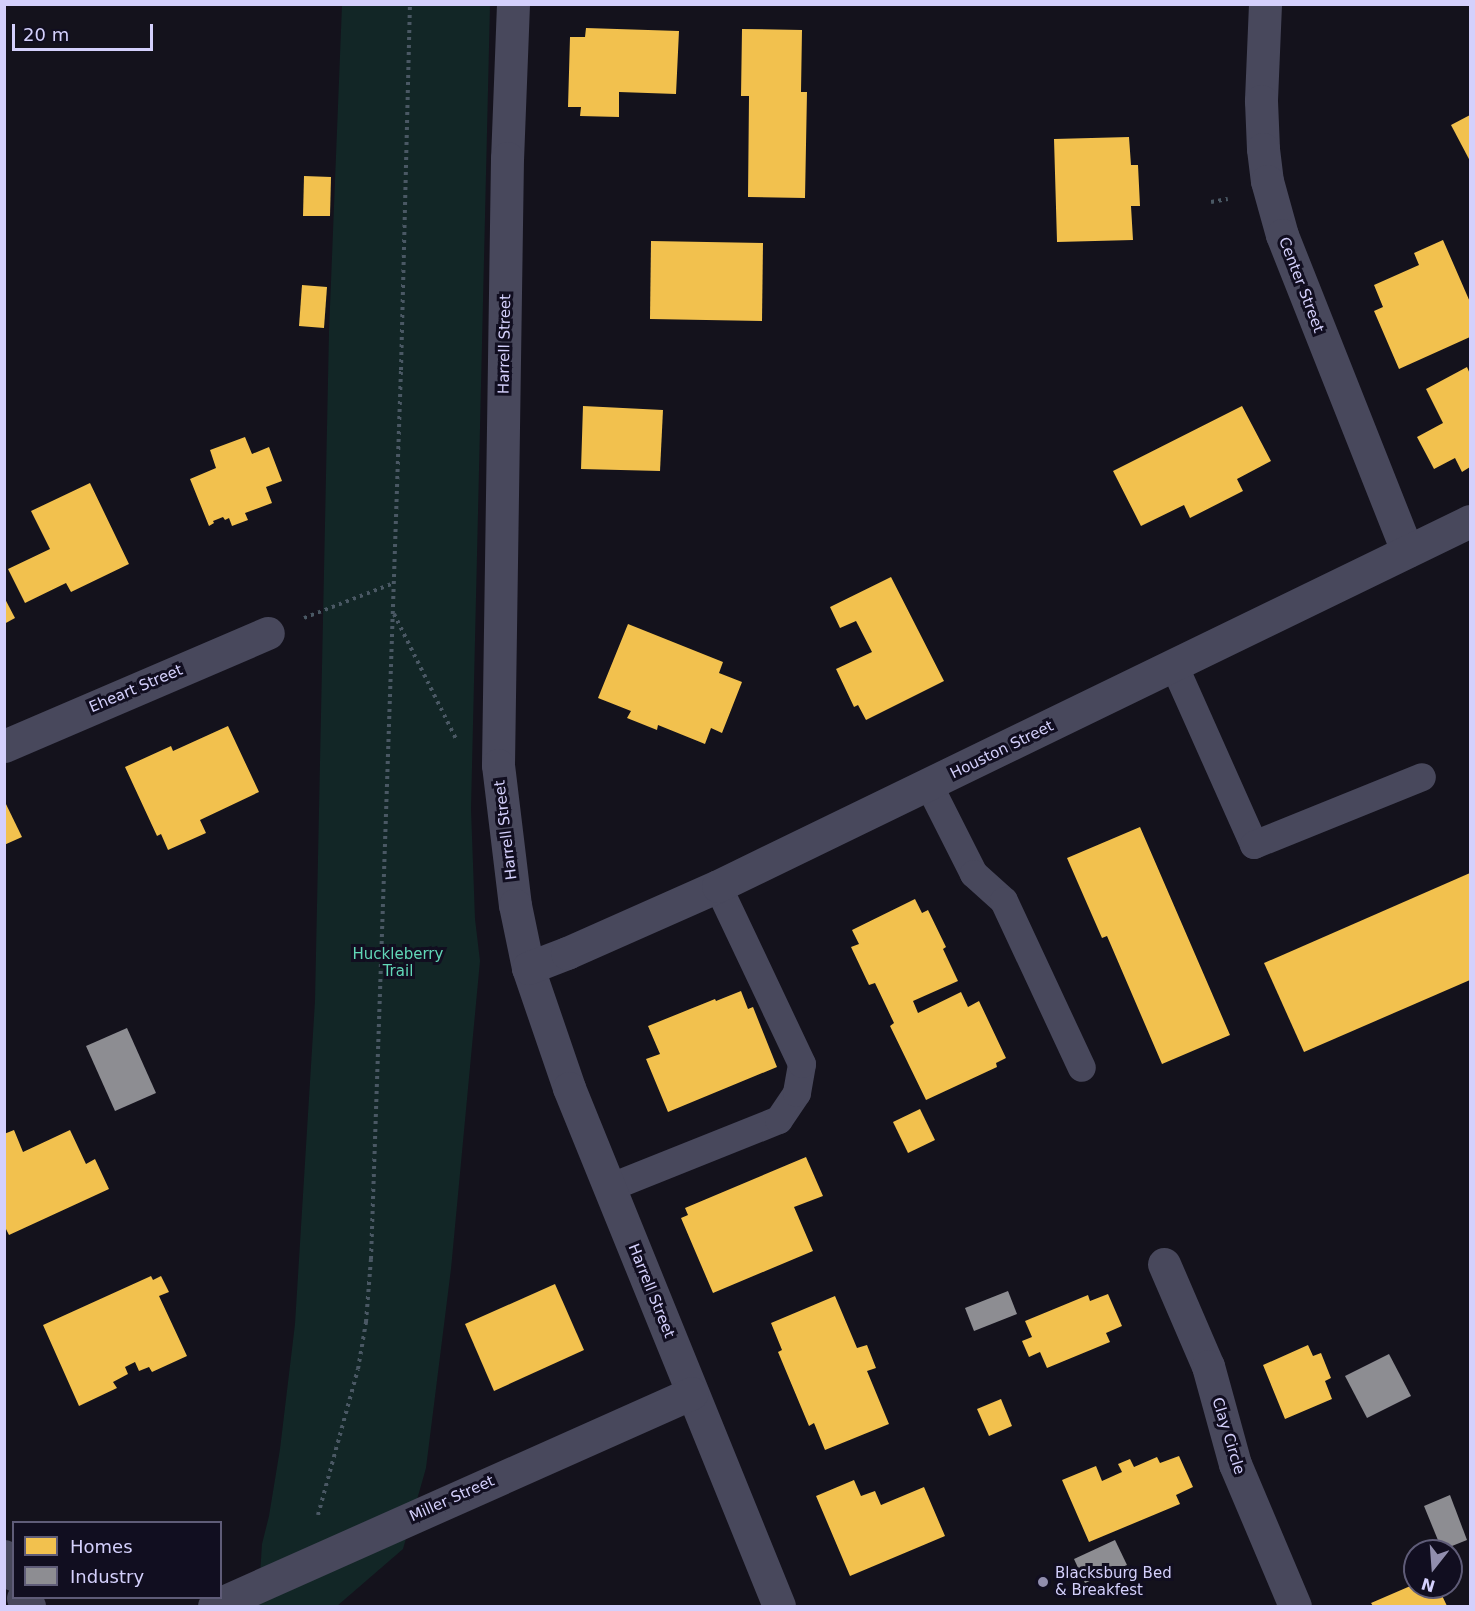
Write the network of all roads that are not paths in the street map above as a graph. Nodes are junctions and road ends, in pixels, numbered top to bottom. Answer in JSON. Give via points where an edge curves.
{"nodes":[{"id":1,"x":513,"y":4,"type":"edge"},
{"id":2,"x":1264,"y":4,"type":"edge"},
{"id":3,"x":1470,"y":521,"type":"edge"},
{"id":4,"x":1407,"y":551,"type":"junction"},
{"id":5,"x":267,"y":633,"type":"road end"},
{"id":6,"x":1174,"y":665,"type":"junction"},
{"id":7,"x":4,"y":746,"type":"edge"},
{"id":8,"x":1422,"y":777,"type":"dead end"},
{"id":9,"x":929,"y":785,"type":"junction"},
{"id":10,"x":718,"y":885,"type":"junction"},
{"id":11,"x":528,"y":968,"type":"junction"},
{"id":12,"x":1082,"y":1068,"type":"dead end"},
{"id":13,"x":609,"y":1188,"type":"junction"},
{"id":14,"x":1164,"y":1264,"type":"dead end"},
{"id":15,"x":692,"y":1393,"type":"junction"},
{"id":16,"x":4,"y":1556,"type":"edge"},
{"id":17,"x":12,"y":1571,"type":"edge"},
{"id":18,"x":213,"y":1606,"type":"edge"},
{"id":19,"x":779,"y":1606,"type":"edge"},
{"id":20,"x":1295,"y":1606,"type":"edge"}],
"edges":[{"from":1,"to":11,"type":"street","name":"Harrell Street","via":[[498,765],[515,905]]},
{"from":2,"to":4,"type":"street","name":"Center Street","via":[[1263,149],[1281,235]]},
{"from":3,"to":4,"type":"street","name":"Houston Street"},
{"from":4,"to":6,"type":"street","name":"Houston Street"},
{"from":5,"to":7,"type":"street","name":"Eheart Street"},
{"from":6,"to":8,"type":"lane","via":[[1254,845]]},
{"from":6,"to":9,"type":"street","name":"Houston Street"},
{"from":9,"to":10,"type":"street","name":"Houston Street"},
{"from":9,"to":12,"type":"lane","via":[[975,874],[1004,901]]},
{"from":10,"to":11,"type":"street","name":"Houston Street"},
{"from":10,"to":13,"type":"lane","via":[[802,1064],[797,1093],[779,1120]]},
{"from":11,"to":13,"type":"street","name":"Harrell Street"},
{"from":13,"to":15,"type":"street","name":"Harrell Street"},
{"from":14,"to":20,"type":"street","name":"Clay Circle","via":[[1208,1366],[1235,1464]]},
{"from":15,"to":18,"type":"street","name":"Miller Street"},
{"from":15,"to":19,"type":"street","name":"Harrell Street"},
{"from":16,"to":17,"type":"street"}]}
